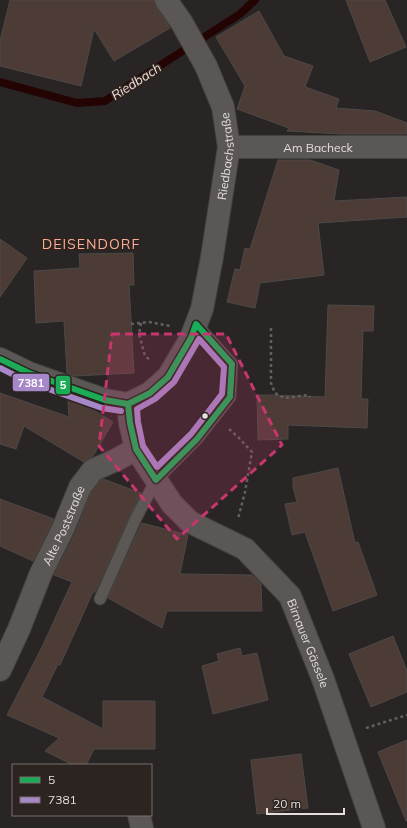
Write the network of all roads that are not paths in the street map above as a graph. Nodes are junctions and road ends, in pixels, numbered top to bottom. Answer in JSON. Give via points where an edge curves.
{"nodes":[{"id":1,"x":166,"y":0,"type":"edge"},
{"id":2,"x":228,"y":147,"type":"junction"},
{"id":3,"x":407,"y":147,"type":"edge"},
{"id":4,"x":194,"y":331,"type":"junction"},
{"id":5,"x":0,"y":359,"type":"edge"},
{"id":6,"x":128,"y":404,"type":"junction"},
{"id":7,"x":136,"y":449,"type":"junction"},
{"id":8,"x":156,"y":480,"type":"junction"},
{"id":9,"x":100,"y":599,"type":"dead end"},
{"id":10,"x":0,"y":670,"type":"edge"},
{"id":11,"x":139,"y":816,"type":"edge"},
{"id":12,"x":142,"y":828,"type":"edge"},
{"id":13,"x":374,"y":828,"type":"edge"}],
"edges":[{"from":1,"to":2,"type":"street","name":"Riedbachstraße","via":[[206,66],[222,107]]},
{"from":2,"to":3,"type":"street","name":"Am Bacheck"},
{"from":2,"to":4,"type":"street","name":"Riedbachstraße","via":[[204,301]]},
{"from":4,"to":6,"type":"street","name":"Riedbachstraße","via":[[168,377],[150,393]]},
{"from":4,"to":8,"type":"lane","via":[[232,364],[230,398],[197,439]]},
{"from":5,"to":6,"type":"street","via":[[28,373],[105,400]]},
{"from":6,"to":7,"type":"street"},
{"from":7,"to":8,"type":"street","name":"Birnauer Gässele"},
{"from":7,"to":10,"type":"street","name":"Alte Poststraße","via":[[93,470],[80,487]]},
{"from":8,"to":9,"type":"lane"},
{"from":8,"to":13,"type":"street","name":"Birnauer Gässele","via":[[172,504],[190,522],[245,549],[290,596],[323,679]]},
{"from":11,"to":12,"type":"street"}]}
